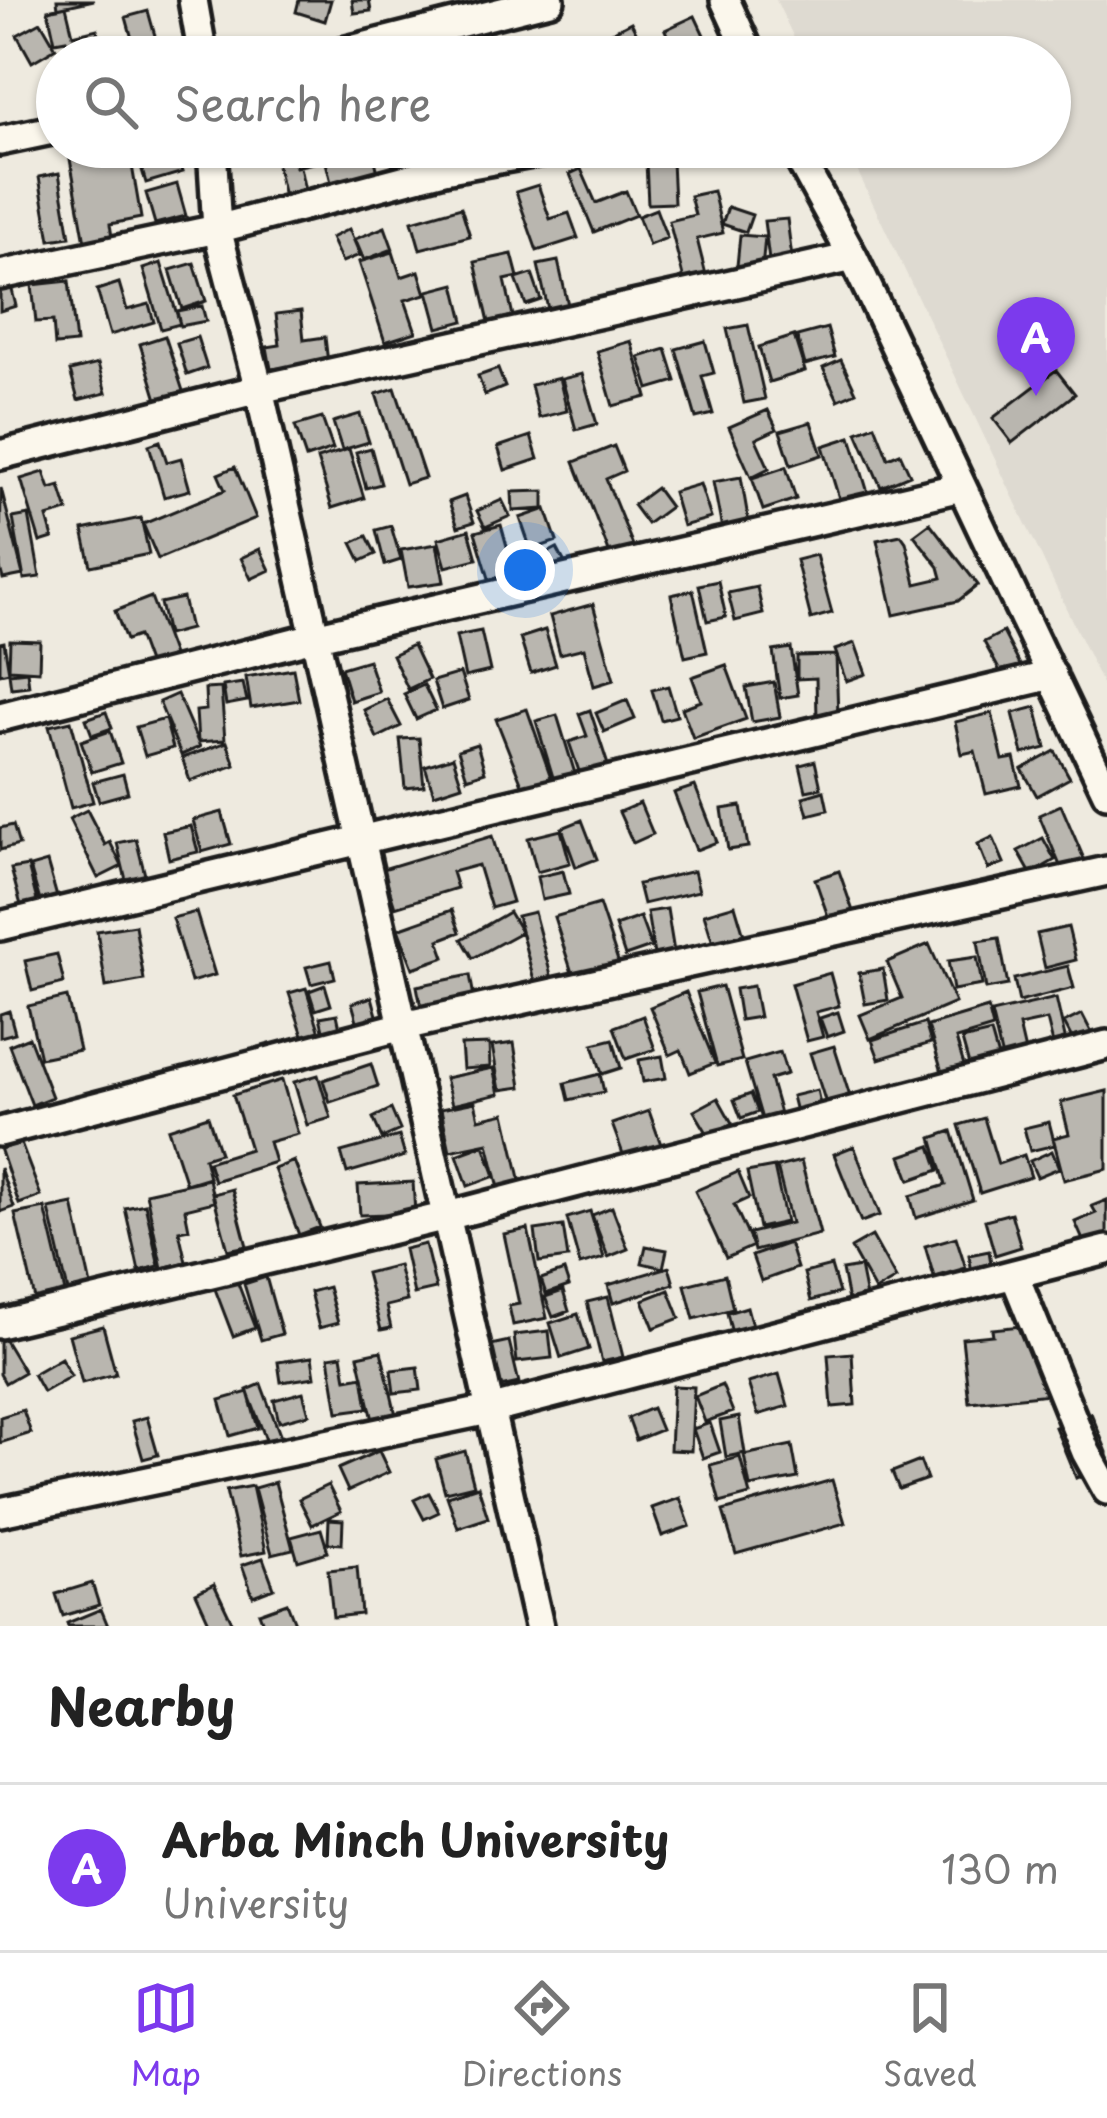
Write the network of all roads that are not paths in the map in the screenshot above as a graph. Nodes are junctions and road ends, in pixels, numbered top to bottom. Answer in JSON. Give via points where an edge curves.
{"nodes":[{"id":1,"x":194,"y":0,"type":"edge"},
{"id":2,"x":550,"y":0,"type":"edge"},
{"id":3,"x":725,"y":0,"type":"edge"},
{"id":4,"x":200,"y":36,"type":"edge"},
{"id":5,"x":407,"y":36,"type":"edge"},
{"id":6,"x":741,"y":36,"type":"edge"},
{"id":7,"x":36,"y":133,"type":"edge"},
{"id":8,"x":0,"y":141,"type":"edge"},
{"id":9,"x":213,"y":168,"type":"edge"},
{"id":10,"x":450,"y":168,"type":"edge"},
{"id":11,"x":805,"y":168,"type":"edge"},
{"id":12,"x":217,"y":229,"type":"junction"},
{"id":13,"x":854,"y":257,"type":"junction"},
{"id":14,"x":0,"y":275,"type":"edge"},
{"id":15,"x":259,"y":388,"type":"junction"},
{"id":16,"x":0,"y":454,"type":"edge"},
{"id":17,"x":961,"y":487,"type":"junction"},
{"id":18,"x":314,"y":638,"type":"junction"},
{"id":19,"x":1052,"y":674,"type":"junction"},
{"id":20,"x":0,"y":717,"type":"edge"},
{"id":21,"x":1107,"y":794,"type":"edge"},
{"id":22,"x":359,"y":840,"type":"junction"},
{"id":23,"x":1107,"y":871,"type":"edge"},
{"id":24,"x":0,"y":926,"type":"edge"},
{"id":25,"x":403,"y":1026,"type":"junction"},
{"id":26,"x":1107,"y":1045,"type":"edge"},
{"id":27,"x":0,"y":1132,"type":"edge"},
{"id":28,"x":447,"y":1216,"type":"junction"},
{"id":29,"x":1107,"y":1250,"type":"edge"},
{"id":30,"x":1014,"y":1274,"type":"junction"},
{"id":31,"x":0,"y":1324,"type":"edge"},
{"id":32,"x":489,"y":1410,"type":"junction"},
{"id":33,"x":1107,"y":1490,"type":"edge"},
{"id":34,"x":0,"y":1512,"type":"edge"},
{"id":35,"x":539,"y":1626,"type":"edge"}],
"edges":[{"from":1,"to":4,"type":"street"},
{"from":2,"to":5,"type":"street"},
{"from":3,"to":6,"type":"street"},
{"from":7,"to":8,"type":"street"},
{"from":9,"to":12,"type":"street"},
{"from":10,"to":12,"type":"street"},
{"from":11,"to":13,"type":"street"},
{"from":12,"to":14,"type":"street"},
{"from":12,"to":15,"type":"street"},
{"from":13,"to":15,"type":"street"},
{"from":13,"to":17,"type":"street"},
{"from":15,"to":16,"type":"street"},
{"from":15,"to":18,"type":"street"},
{"from":17,"to":18,"type":"street"},
{"from":17,"to":19,"type":"street"},
{"from":18,"to":20,"type":"street"},
{"from":18,"to":22,"type":"street"},
{"from":19,"to":21,"type":"street"},
{"from":19,"to":22,"type":"street"},
{"from":22,"to":24,"type":"street"},
{"from":22,"to":25,"type":"street"},
{"from":23,"to":25,"type":"street"},
{"from":25,"to":27,"type":"street"},
{"from":25,"to":28,"type":"street"},
{"from":26,"to":28,"type":"street"},
{"from":28,"to":31,"type":"street"},
{"from":28,"to":32,"type":"street"},
{"from":29,"to":30,"type":"street"},
{"from":30,"to":32,"type":"street"},
{"from":30,"to":33,"type":"street"},
{"from":32,"to":34,"type":"street"},
{"from":32,"to":35,"type":"street"}]}
